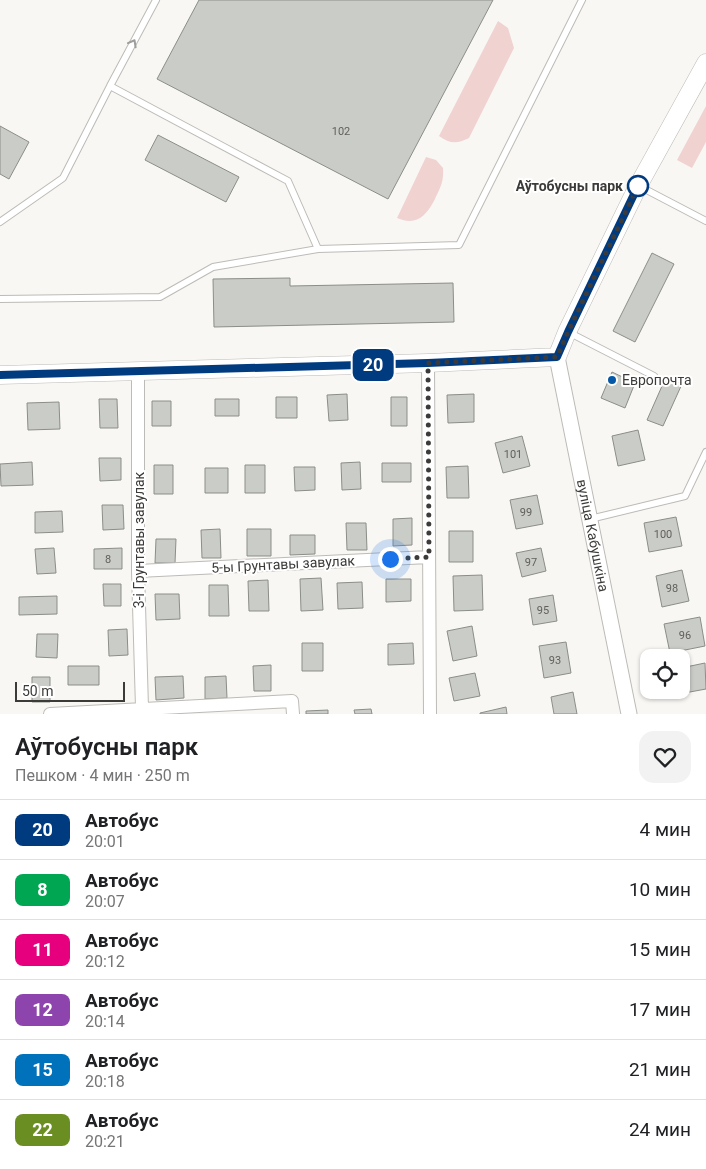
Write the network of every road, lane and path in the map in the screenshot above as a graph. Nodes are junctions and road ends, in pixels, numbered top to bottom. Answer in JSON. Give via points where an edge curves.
{"nodes":[{"id":1,"x":156,"y":0,"type":"edge"},
{"id":2,"x":582,"y":0,"type":"edge"},
{"id":3,"x":706,"y":63,"type":"edge"},
{"id":4,"x":110,"y":86,"type":"junction"},
{"id":5,"x":638,"y":186,"type":"junction"},
{"id":6,"x":706,"y":221,"type":"edge"},
{"id":7,"x":0,"y":222,"type":"edge"},
{"id":8,"x":318,"y":249,"type":"junction"},
{"id":9,"x":0,"y":299,"type":"edge"},
{"id":10,"x":568,"y":332,"type":"junction"},
{"id":11,"x":557,"y":357,"type":"junction"},
{"id":12,"x":428,"y":363,"type":"junction"},
{"id":13,"x":138,"y":372,"type":"junction"},
{"id":14,"x":0,"y":375,"type":"edge"},
{"id":15,"x":654,"y":376,"type":"dead end"},
{"id":16,"x":706,"y":452,"type":"edge"},
{"id":17,"x":588,"y":519,"type":"junction"},
{"id":18,"x":429,"y":557,"type":"junction"},
{"id":19,"x":138,"y":571,"type":"junction"},
{"id":20,"x":142,"y":708,"type":"junction"},
{"id":21,"x":50,"y":714,"type":"edge"},
{"id":22,"x":292,"y":714,"type":"edge"},
{"id":23,"x":430,"y":714,"type":"edge"},
{"id":24,"x":629,"y":714,"type":"edge"}],
"edges":[{"from":4,"to":1,"type":"lane","one_way":true},
{"from":2,"to":8,"type":"lane","via":[[459,245]]},
{"from":3,"to":5,"type":"main road"},
{"from":4,"to":7,"type":"lane","via":[[64,178]]},
{"from":4,"to":8,"type":"lane","via":[[288,180]]},
{"from":5,"to":6,"type":"lane"},
{"from":5,"to":10,"type":"main road"},
{"from":8,"to":9,"type":"lane","via":[[213,267],[160,297]]},
{"from":10,"to":11,"type":"main road"},
{"from":10,"to":15,"type":"lane"},
{"from":11,"to":12,"type":"main road"},
{"from":11,"to":17,"type":"street","name":"вуліца Кабушкіна"},
{"from":12,"to":13,"type":"main road"},
{"from":12,"to":18,"type":"street"},
{"from":13,"to":14,"type":"main road"},
{"from":13,"to":19,"type":"street","name":"3-і Грунтавы завулак"},
{"from":16,"to":17,"type":"lane","via":[[685,496]]},
{"from":17,"to":24,"type":"street","name":"вуліца Кабушкіна"},
{"from":18,"to":19,"type":"street","name":"5-ы Грунтавы завулак"},
{"from":18,"to":23,"type":"street"},
{"from":19,"to":20,"type":"street","name":"3-і Грунтавы завулак"},
{"from":20,"to":21,"type":"street"},
{"from":20,"to":22,"type":"street","via":[[292,701]]}]}
